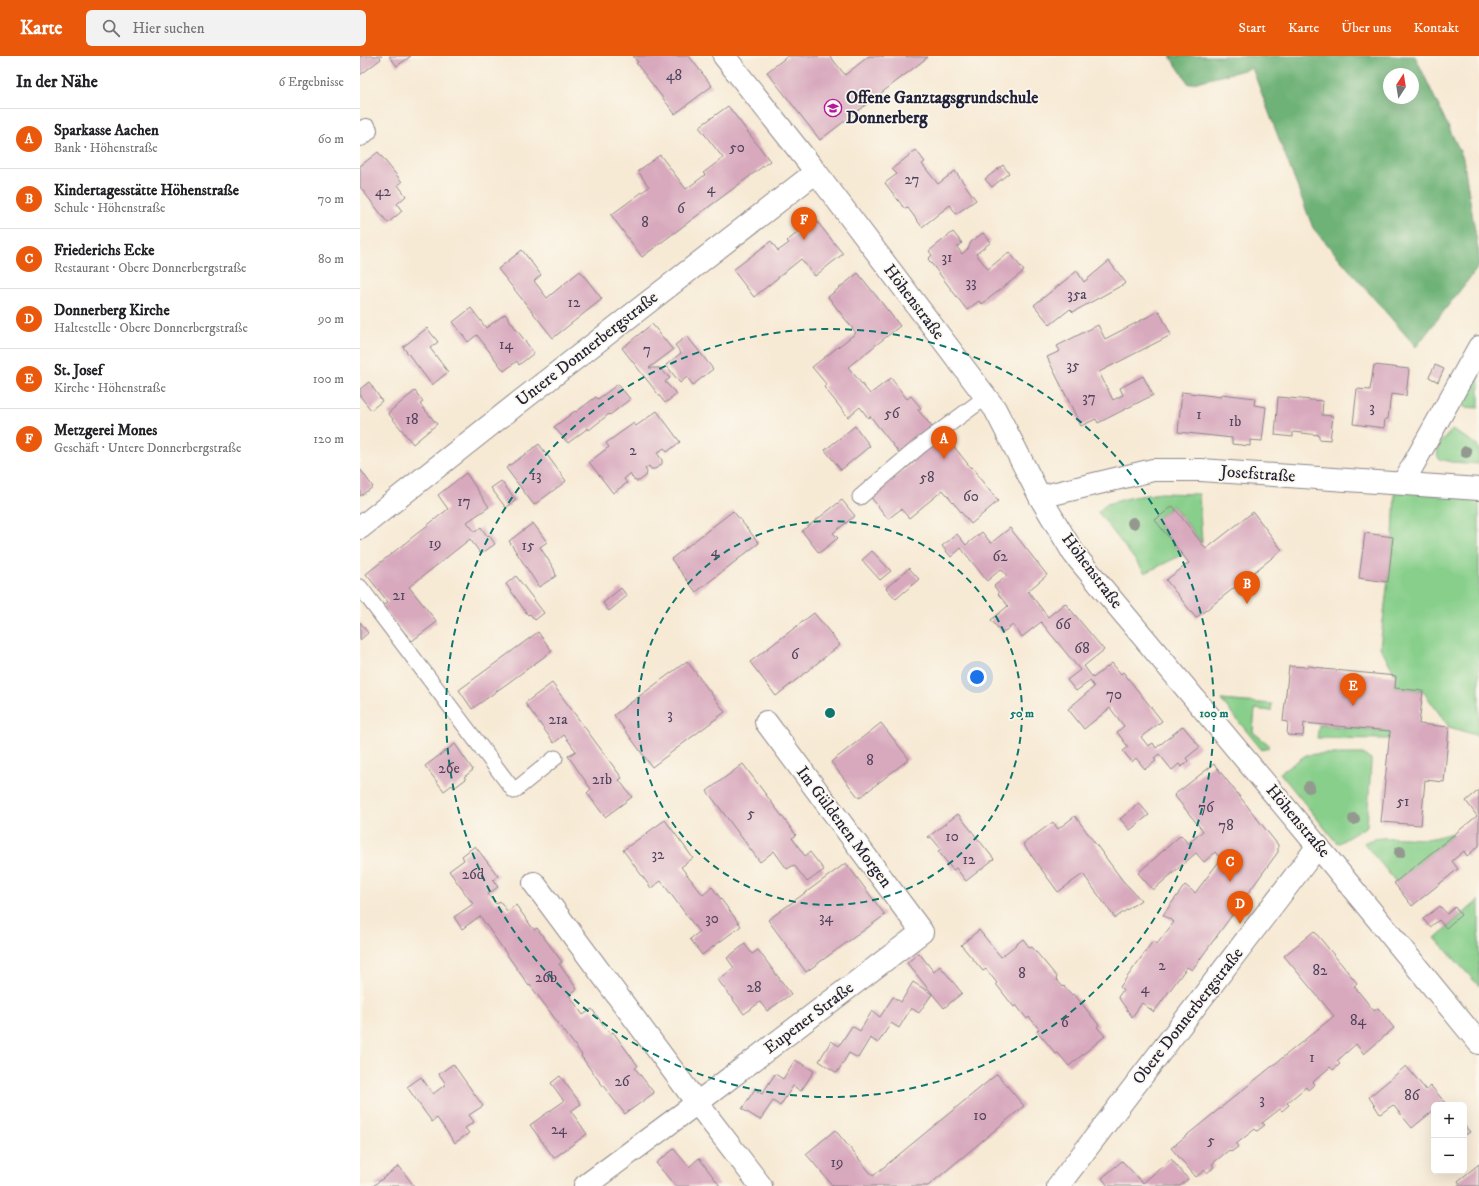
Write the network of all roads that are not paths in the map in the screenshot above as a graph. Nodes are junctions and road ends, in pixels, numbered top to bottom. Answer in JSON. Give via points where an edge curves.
{"nodes":[{"id":1,"x":724,"y":56,"type":"edge"},
{"id":2,"x":816,"y":172,"type":"junction"},
{"id":3,"x":1479,"y":347,"type":"edge"},
{"id":4,"x":986,"y":397,"type":"junction"},
{"id":5,"x":1403,"y":483,"type":"junction"},
{"id":6,"x":1479,"y":489,"type":"edge"},
{"id":7,"x":860,"y":497,"type":"dead end"},
{"id":8,"x":1040,"y":497,"type":"junction"},
{"id":9,"x":360,"y":528,"type":"edge"},
{"id":10,"x":360,"y":587,"type":"edge"},
{"id":11,"x":766,"y":722,"type":"dead end"},
{"id":12,"x":555,"y":758,"type":"dead end"},
{"id":13,"x":1318,"y":846,"type":"junction"},
{"id":14,"x":534,"y":883,"type":"dead end"},
{"id":15,"x":922,"y":932,"type":"joint"},
{"id":16,"x":1479,"y":1043,"type":"edge"},
{"id":17,"x":697,"y":1103,"type":"junction"},
{"id":18,"x":585,"y":1186,"type":"edge"},
{"id":19,"x":762,"y":1186,"type":"edge"},
{"id":20,"x":1058,"y":1186,"type":"edge"}],
"edges":[{"from":1,"to":2,"type":"street","name":"Höhenstraße"},
{"from":2,"to":4,"type":"street","name":"Höhenstraße"},
{"from":2,"to":9,"type":"street","name":"Untere Donnerbergstraße"},
{"from":3,"to":5,"type":"street"},
{"from":4,"to":7,"type":"lane","via":[[920,446]]},
{"from":4,"to":8,"type":"street","name":"Höhenstraße","via":[[995,409]]},
{"from":5,"to":6,"type":"street","name":"Josefstraße"},
{"from":5,"to":8,"type":"street","name":"Josefstraße","via":[[1200,470],[1153,470]]},
{"from":8,"to":13,"type":"street","name":"Höhenstraße","via":[[1074,554]]},
{"from":10,"to":12,"type":"lane","via":[[514,791]]},
{"from":11,"to":15,"type":"street","name":"Im Güldenen Morgen"},
{"from":13,"to":16,"type":"street","name":"Höhenstraße"},
{"from":13,"to":20,"type":"street","name":"Obere Donnerbergstraße"},
{"from":14,"to":17,"type":"street"},
{"from":15,"to":17,"type":"street","name":"Eupener Straße"},
{"from":17,"to":18,"type":"street","name":"Eupener Straße"},
{"from":17,"to":19,"type":"street"}]}
